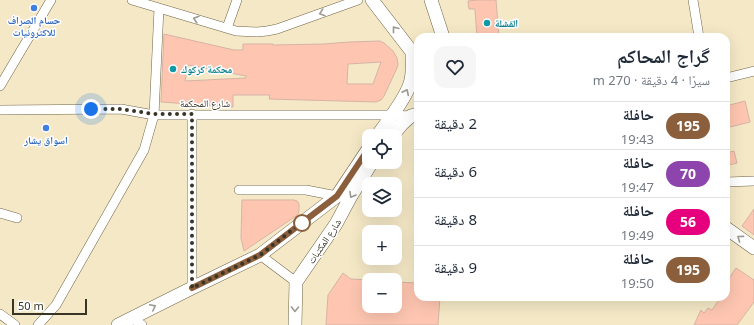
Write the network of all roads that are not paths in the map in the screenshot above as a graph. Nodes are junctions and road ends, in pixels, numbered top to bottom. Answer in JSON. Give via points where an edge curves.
{"nodes":[{"id":1,"x":51,"y":0,"type":"edge"},
{"id":2,"x":132,"y":0,"type":"edge"},
{"id":3,"x":237,"y":0,"type":"edge"},
{"id":4,"x":358,"y":0,"type":"edge"},
{"id":5,"x":372,"y":0,"type":"edge"},
{"id":6,"x":431,"y":0,"type":"edge"},
{"id":7,"x":693,"y":0,"type":"edge"},
{"id":8,"x":148,"y":2,"type":"edge"},
{"id":9,"x":159,"y":8,"type":"junction"},
{"id":10,"x":227,"y":28,"type":"junction"},
{"id":11,"x":442,"y":33,"type":"edge"},
{"id":12,"x":698,"y":33,"type":"edge"},
{"id":13,"x":414,"y":54,"type":"edge"},
{"id":14,"x":414,"y":60,"type":"edge"},
{"id":15,"x":754,"y":71,"type":"edge"},
{"id":16,"x":730,"y":77,"type":"edge"},
{"id":17,"x":0,"y":86,"type":"edge"},
{"id":18,"x":0,"y":110,"type":"edge"},
{"id":19,"x":154,"y":114,"type":"junction"},
{"id":20,"x":192,"y":114,"type":"junction"},
{"id":21,"x":392,"y":115,"type":"junction"},
{"id":22,"x":414,"y":115,"type":"edge"},
{"id":23,"x":382,"y":129,"type":"edge"},
{"id":24,"x":398,"y":129,"type":"edge"},
{"id":25,"x":362,"y":158,"type":"edge"},
{"id":26,"x":368,"y":169,"type":"edge"},
{"id":27,"x":754,"y":181,"type":"edge"},
{"id":28,"x":730,"y":182,"type":"edge"},
{"id":29,"x":239,"y":190,"type":"dead end"},
{"id":30,"x":337,"y":196,"type":"junction"},
{"id":31,"x":0,"y":213,"type":"edge"},
{"id":32,"x":17,"y":218,"type":"dead end"},
{"id":33,"x":730,"y":231,"type":"edge"},
{"id":34,"x":754,"y":248,"type":"edge"},
{"id":35,"x":260,"y":255,"type":"junction"},
{"id":36,"x":296,"y":282,"type":"junction"},
{"id":37,"x":192,"y":288,"type":"junction"},
{"id":38,"x":0,"y":314,"type":"edge"},
{"id":39,"x":137,"y":322,"type":"edge"},
{"id":40,"x":16,"y":325,"type":"edge"},
{"id":41,"x":38,"y":325,"type":"edge"},
{"id":42,"x":118,"y":325,"type":"edge"},
{"id":43,"x":295,"y":325,"type":"edge"}],
"edges":[{"from":1,"to":17,"type":"street"},
{"from":2,"to":8,"type":"street"},
{"from":3,"to":10,"type":"street"},
{"from":4,"to":10,"type":"street","one_way":true,"via":[[277,29],[247,32]]},
{"from":13,"to":5,"type":"street","one_way":true},
{"from":6,"to":11,"type":"street"},
{"from":7,"to":12,"type":"street"},
{"from":8,"to":9,"type":"street"},
{"from":10,"to":9,"type":"street","one_way":true},
{"from":9,"to":19,"type":"street"},
{"from":21,"to":14,"type":"street","one_way":true,"via":[[407,93]]},
{"from":15,"to":16,"type":"street"},
{"from":18,"to":19,"type":"street","name":"شارع المحكمة","via":[[121,109]]},
{"from":19,"to":20,"type":"street","name":"شارع المحكمة"},
{"from":19,"to":41,"type":"street","via":[[144,150],[56,305]]},
{"from":20,"to":21,"type":"street","name":"شارع المحكمة"},
{"from":20,"to":37,"type":"street"},
{"from":21,"to":22,"type":"street","name":"شارع المحكمة"},
{"from":21,"to":23,"type":"street"},
{"from":22,"to":24,"type":"street"},
{"from":25,"to":30,"type":"street","name":"شارع المكتبات"},
{"from":26,"to":36,"type":"street","name":"شارع المكتبات","one_way":true,"via":[[336,224]]},
{"from":27,"to":28,"type":"street"},
{"from":29,"to":30,"type":"street","via":[[306,190]]},
{"from":30,"to":35,"type":"street","name":"شارع المكتبات"},
{"from":31,"to":32,"type":"street"},
{"from":34,"to":33,"type":"street","one_way":true},
{"from":35,"to":36,"type":"street"},
{"from":35,"to":37,"type":"street","name":"شارع المكتبات"},
{"from":36,"to":43,"type":"street","one_way":true},
{"from":39,"to":37,"type":"street","name":"شارع المكتبات","one_way":true},
{"from":38,"to":40,"type":"street"},
{"from":39,"to":42,"type":"street","name":"شارع المكتبات"}]}
